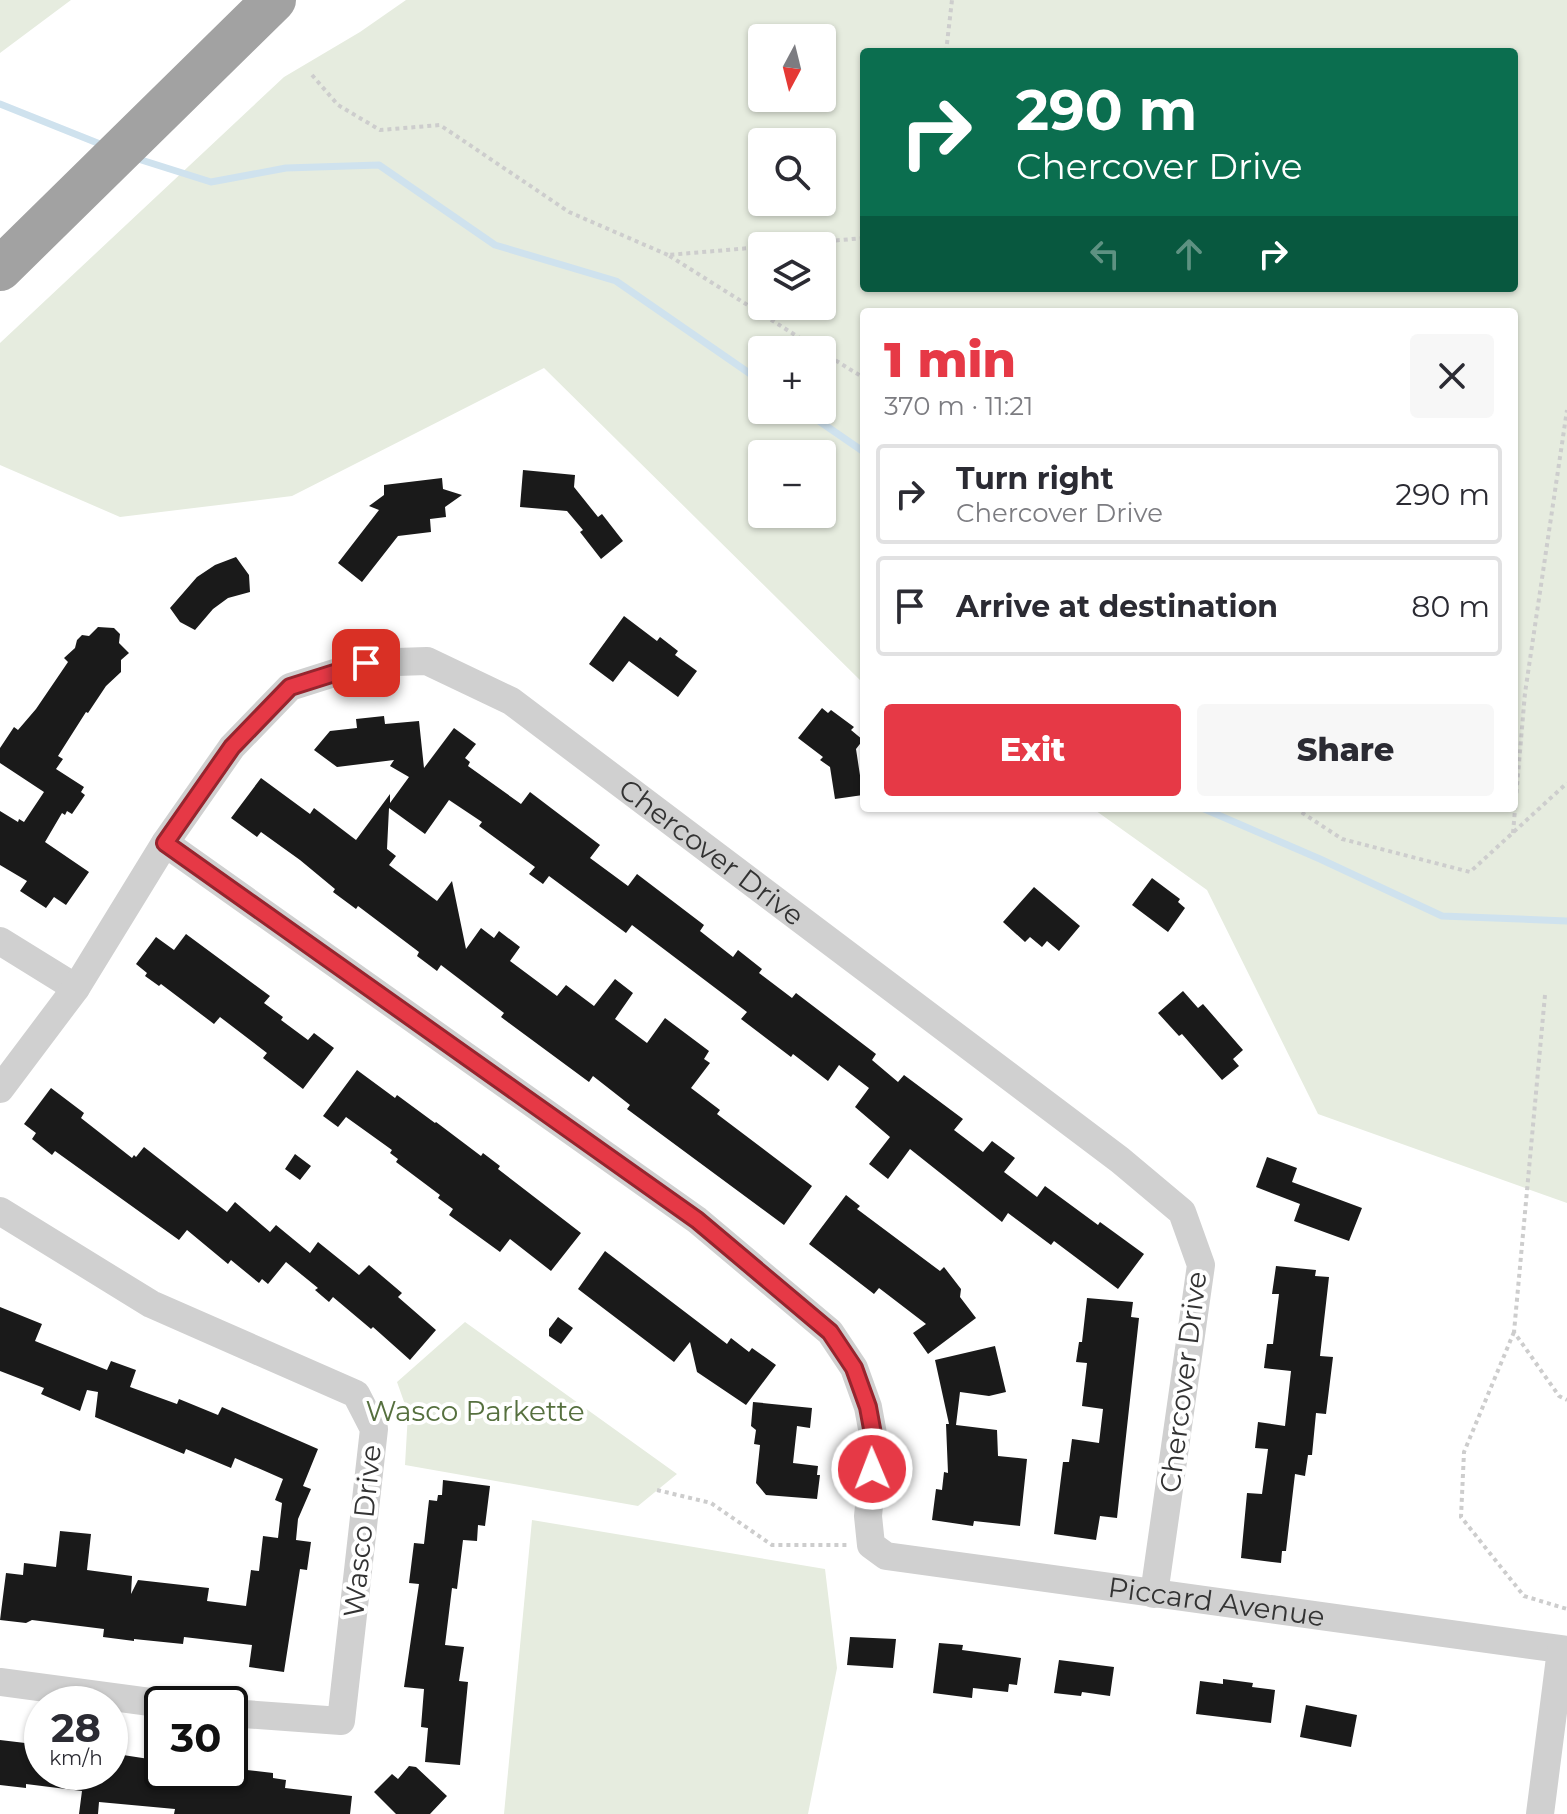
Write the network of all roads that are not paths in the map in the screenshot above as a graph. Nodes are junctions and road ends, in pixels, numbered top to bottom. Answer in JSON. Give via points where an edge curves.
{"nodes":[{"id":1,"x":230,"y":0,"type":"edge"},
{"id":2,"x":274,"y":0,"type":"edge"},
{"id":3,"x":136,"y":114,"type":"junction"},
{"id":4,"x":80,"y":169,"type":"junction"},
{"id":5,"x":0,"y":226,"type":"edge"},
{"id":6,"x":0,"y":269,"type":"edge"},
{"id":7,"x":165,"y":843,"type":"junction"},
{"id":8,"x":0,"y":941,"type":"edge"},
{"id":9,"x":76,"y":988,"type":"junction"},
{"id":10,"x":0,"y":1089,"type":"edge"},
{"id":11,"x":0,"y":1211,"type":"edge"},
{"id":12,"x":1154,"y":1594,"type":"junction"},
{"id":13,"x":1564,"y":1650,"type":"edge"},
{"id":14,"x":0,"y":1682,"type":"edge"},
{"id":15,"x":144,"y":1701,"type":"edge"},
{"id":16,"x":248,"y":1714,"type":"edge"},
{"id":17,"x":1540,"y":1814,"type":"edge"}],
"edges":[{"from":1,"to":3,"type":"highway"},
{"from":2,"to":3,"type":"highway"},
{"from":3,"to":4,"type":"highway"},
{"from":4,"to":5,"type":"highway"},
{"from":4,"to":6,"type":"highway"},
{"from":7,"to":9,"type":"street","name":"Chercover Drive"},
{"from":7,"to":12,"type":"street","name":"Piccard Avenue","via":[[697,1220],[830,1332],[854,1368],[868,1407],[875,1445],[868,1516],[871,1545],[886,1556]]},
{"from":7,"to":12,"type":"street","name":"Chercover Drive","via":[[232,747],[290,687],[366,663],[427,661],[511,701],[1107,1150],[1182,1212],[1201,1265]]},
{"from":8,"to":9,"type":"street"},
{"from":9,"to":10,"type":"street","name":"Chercover Drive"},
{"from":11,"to":16,"type":"street","name":"Wasco Drive","via":[[151,1304],[356,1394],[374,1429],[341,1721]]},
{"from":12,"to":13,"type":"street","name":"Piccard Avenue"},
{"from":13,"to":17,"type":"street"},
{"from":14,"to":15,"type":"street"}]}
